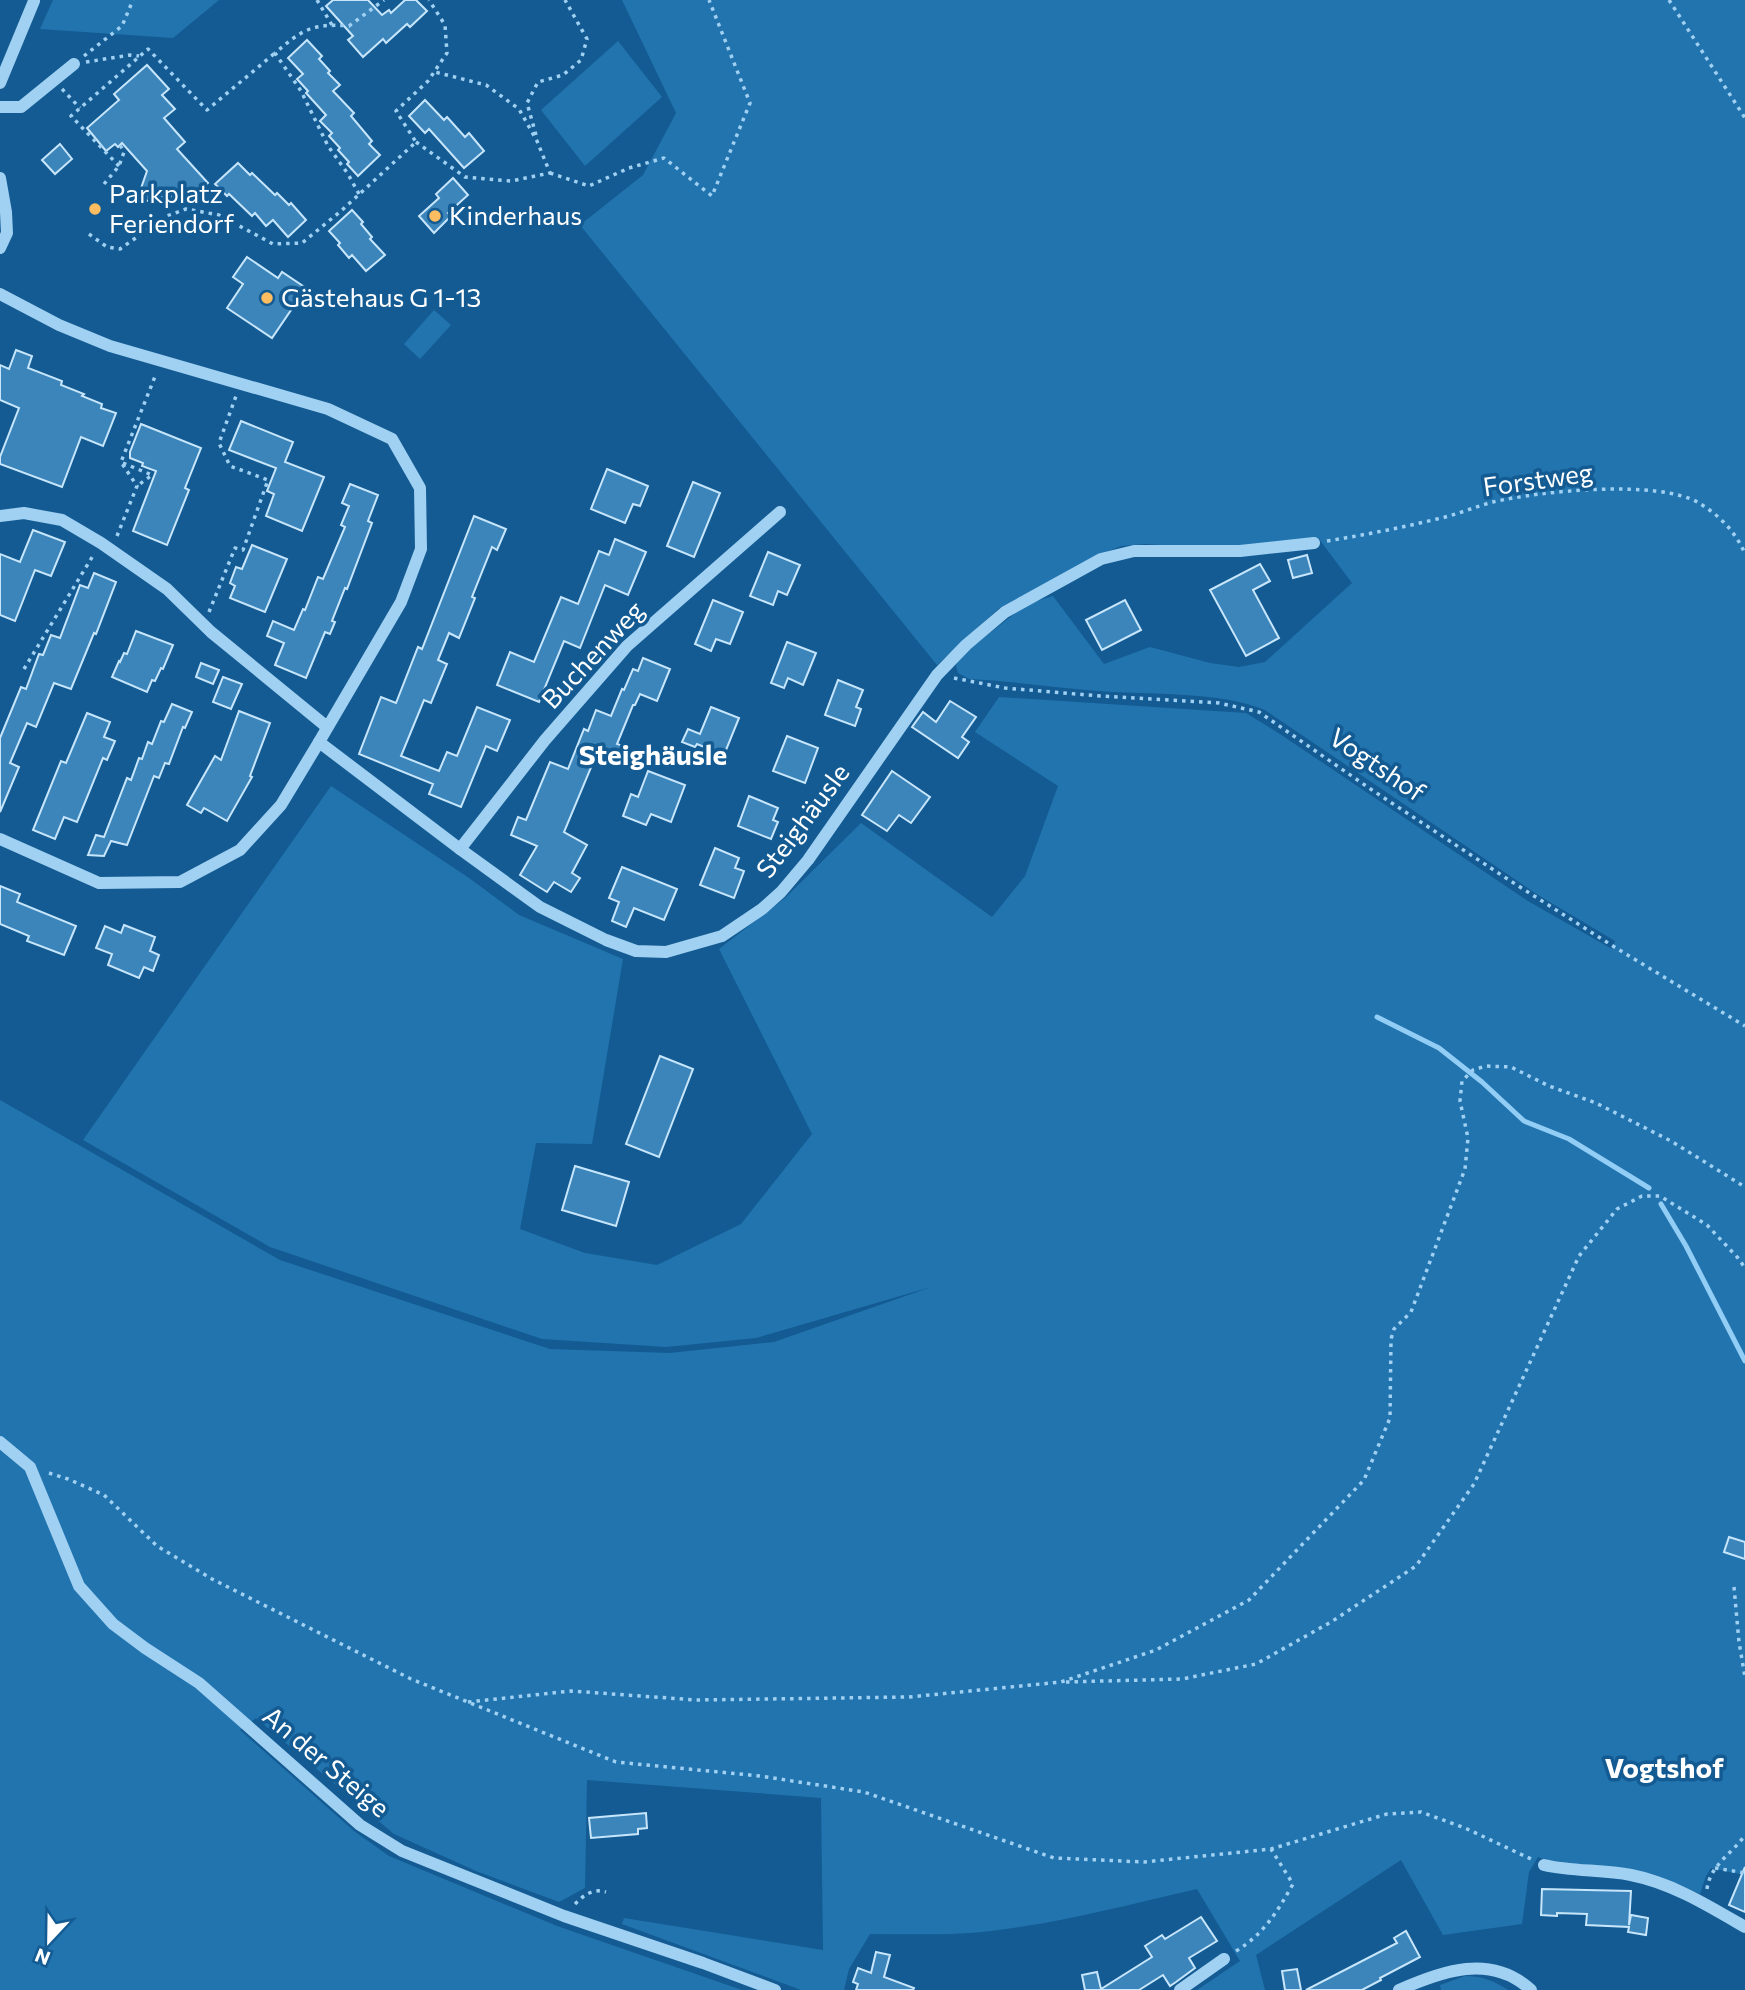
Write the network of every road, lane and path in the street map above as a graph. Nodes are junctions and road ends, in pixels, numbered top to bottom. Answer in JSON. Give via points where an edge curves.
{"nodes":[{"id":1,"x":133,"y":0,"type":"edge"},
{"id":2,"x":317,"y":0,"type":"edge"},
{"id":3,"x":384,"y":0,"type":"edge"},
{"id":4,"x":429,"y":0,"type":"edge"},
{"id":5,"x":565,"y":0,"type":"edge"},
{"id":6,"x":709,"y":0,"type":"edge"},
{"id":7,"x":1669,"y":0,"type":"edge"},
{"id":8,"x":34,"y":1,"type":"edge"},
{"id":9,"x":332,"y":24,"type":"junction"},
{"id":10,"x":275,"y":53,"type":"junction"},
{"id":11,"x":139,"y":56,"type":"junction"},
{"id":12,"x":75,"y":64,"type":"junction"},
{"id":13,"x":435,"y":72,"type":"junction"},
{"id":14,"x":0,"y":83,"type":"edge"},
{"id":15,"x":72,"y":101,"type":"dead end"},
{"id":16,"x":0,"y":107,"type":"edge"},
{"id":17,"x":80,"y":108,"type":"junction"},
{"id":18,"x":1745,"y":118,"type":"edge"},
{"id":19,"x":537,"y":141,"type":"junction"},
{"id":20,"x":416,"y":142,"type":"junction"},
{"id":21,"x":120,"y":145,"type":"dead end"},
{"id":22,"x":119,"y":166,"type":"junction"},
{"id":23,"x":550,"y":173,"type":"junction"},
{"id":24,"x":0,"y":178,"type":"edge"},
{"id":25,"x":104,"y":184,"type":"dead end"},
{"id":26,"x":359,"y":194,"type":"junction"},
{"id":27,"x":89,"y":234,"type":"dead end"},
{"id":28,"x":0,"y":248,"type":"edge"},
{"id":29,"x":0,"y":294,"type":"edge"},
{"id":30,"x":161,"y":361,"type":"junction"},
{"id":31,"x":240,"y":384,"type":"junction"},
{"id":32,"x":121,"y":462,"type":"junction"},
{"id":33,"x":137,"y":486,"type":"junction"},
{"id":34,"x":780,"y":512,"type":"dead end"},
{"id":35,"x":0,"y":516,"type":"edge"},
{"id":36,"x":1314,"y":543,"type":"joint"},
{"id":37,"x":106,"y":547,"type":"junction"},
{"id":38,"x":1745,"y":554,"type":"edge"},
{"id":39,"x":204,"y":625,"type":"junction"},
{"id":40,"x":24,"y":669,"type":"dead end"},
{"id":41,"x":937,"y":675,"type":"junction"},
{"id":42,"x":327,"y":727,"type":"junction"},
{"id":43,"x":318,"y":742,"type":"junction"},
{"id":44,"x":0,"y":839,"type":"edge"},
{"id":45,"x":460,"y":849,"type":"junction"},
{"id":46,"x":1745,"y":1026,"type":"edge"},
{"id":47,"x":1745,"y":1187,"type":"edge"},
{"id":48,"x":1745,"y":1268,"type":"edge"},
{"id":49,"x":0,"y":1442,"type":"edge"},
{"id":50,"x":30,"y":1467,"type":"junction"},
{"id":51,"x":1734,"y":1587,"type":"dead end"},
{"id":52,"x":1745,"y":1677,"type":"edge"},
{"id":53,"x":1061,"y":1682,"type":"junction"},
{"id":54,"x":468,"y":1702,"type":"junction"},
{"id":55,"x":1745,"y":1835,"type":"edge"},
{"id":56,"x":1271,"y":1849,"type":"junction"},
{"id":57,"x":1544,"y":1865,"type":"joint"},
{"id":58,"x":1715,"y":1868,"type":"junction"},
{"id":59,"x":1745,"y":1873,"type":"edge"},
{"id":60,"x":606,"y":1892,"type":"dead end"},
{"id":61,"x":1709,"y":1906,"type":"junction"},
{"id":62,"x":564,"y":1916,"type":"junction"},
{"id":63,"x":1745,"y":1927,"type":"edge"},
{"id":64,"x":1224,"y":1959,"type":"joint"},
{"id":65,"x":775,"y":1990,"type":"edge"},
{"id":66,"x":1180,"y":1990,"type":"edge"},
{"id":67,"x":1399,"y":1990,"type":"edge"},
{"id":68,"x":1531,"y":1990,"type":"edge"}],
"edges":[{"from":1,"to":12,"type":"path","via":[[122,26]]},
{"from":2,"to":9,"type":"path"},
{"from":3,"to":9,"type":"path","via":[[349,26]]},
{"from":4,"to":13,"type":"path","via":[[445,25],[447,53]]},
{"from":5,"to":19,"type":"path","via":[[587,39],[581,60],[563,75],[538,82],[527,103]]},
{"from":6,"to":23,"type":"path","via":[[750,103],[712,196],[664,158],[629,167],[589,186]]},
{"from":7,"to":18,"type":"path"},
{"from":8,"to":14,"type":"street"},
{"from":9,"to":10,"type":"path","via":[[300,31]]},
{"from":10,"to":11,"type":"path","via":[[207,110],[148,48]]},
{"from":10,"to":26,"type":"path"},
{"from":11,"to":12,"type":"path"},
{"from":11,"to":17,"type":"path"},
{"from":12,"to":16,"type":"street","via":[[21,107]]},
{"from":13,"to":19,"type":"path","via":[[486,85],[519,109]]},
{"from":13,"to":20,"type":"path","via":[[396,111]]},
{"from":15,"to":17,"type":"path"},
{"from":17,"to":22,"type":"path","via":[[71,116]]},
{"from":19,"to":23,"type":"path"},
{"from":20,"to":23,"type":"path","via":[[465,177],[511,181]]},
{"from":20,"to":26,"type":"path"},
{"from":21,"to":22,"type":"path","via":[[124,152]]},
{"from":22,"to":25,"type":"path"},
{"from":24,"to":28,"type":"street","via":[[7,233]]},
{"from":26,"to":27,"type":"path","via":[[302,243],[273,244],[219,215],[186,209],[167,216],[120,249],[107,247]]},
{"from":29,"to":30,"type":"street","via":[[59,326]]},
{"from":30,"to":31,"type":"street"},
{"from":30,"to":32,"type":"path"},
{"from":31,"to":39,"type":"path","via":[[219,443],[229,466],[268,480],[243,550],[235,548]]},
{"from":31,"to":42,"type":"street","via":[[328,409],[392,439],[420,488],[421,549],[401,602]]},
{"from":32,"to":33,"type":"path"},
{"from":32,"to":33,"type":"path","via":[[152,475]]},
{"from":33,"to":37,"type":"path"},
{"from":34,"to":45,"type":"street","name":"Buchenweg","via":[[627,646],[545,740]]},
{"from":35,"to":37,"type":"street","via":[[24,513],[62,520]]},
{"from":36,"to":38,"type":"path","name":"Forstweg","via":[[1413,525],[1493,502],[1607,489],[1656,491],[1697,502],[1724,520]]},
{"from":36,"to":41,"type":"street","name":"Steighäusle","via":[[1240,551],[1135,551],[1101,559],[1005,612]]},
{"from":37,"to":39,"type":"street","via":[[167,589]]},
{"from":37,"to":40,"type":"path"},
{"from":39,"to":42,"type":"street"},
{"from":41,"to":45,"type":"street","name":"Steighäusle","via":[[808,860],[762,909],[722,936],[666,952],[636,951],[540,907]]},
{"from":41,"to":46,"type":"path","name":"Vogtshof","via":[[1005,688],[1219,703],[1259,712],[1509,880]]},
{"from":42,"to":43,"type":"street"},
{"from":43,"to":44,"type":"street","via":[[281,805],[240,850],[180,882],[99,883]]},
{"from":43,"to":45,"type":"street","name":"Steighäusle"},
{"from":47,"to":53,"type":"path","via":[[1671,1140],[1596,1103],[1511,1067],[1473,1070],[1462,1081],[1460,1101],[1468,1138],[1465,1169],[1412,1312],[1394,1329],[1390,1418],[1364,1480],[1250,1600],[1156,1650]]},
{"from":48,"to":53,"type":"path","via":[[1707,1225],[1660,1196],[1642,1196],[1617,1209],[1579,1256],[1474,1484],[1416,1566],[1256,1664],[1182,1679]]},
{"from":49,"to":50,"type":"street","name":"An der Steige"},
{"from":50,"to":54,"type":"path","via":[[104,1495],[157,1546],[212,1579],[411,1679]]},
{"from":50,"to":62,"type":"street","name":"An der Steige","via":[[79,1586],[113,1624],[199,1683],[360,1825],[402,1851]]},
{"from":51,"to":52,"type":"path"},
{"from":53,"to":54,"type":"path","via":[[909,1697],[696,1700],[571,1691]]},
{"from":54,"to":56,"type":"path","via":[[616,1762],[864,1792],[1054,1858],[1143,1862]]},
{"from":55,"to":58,"type":"path"},
{"from":56,"to":57,"type":"path","via":[[1387,1814],[1421,1812]]},
{"from":56,"to":64,"type":"path","via":[[1293,1884],[1271,1921]]},
{"from":57,"to":61,"type":"street","via":[[1633,1875],[1668,1885]]},
{"from":58,"to":59,"type":"path"},
{"from":58,"to":61,"type":"path","via":[[1707,1884]]},
{"from":60,"to":62,"type":"path","via":[[588,1892]]},
{"from":61,"to":63,"type":"street"},
{"from":62,"to":65,"type":"street","name":"An der Steige"},
{"from":64,"to":66,"type":"street"},
{"from":67,"to":68,"type":"street","via":[[1435,1975],[1482,1968],[1505,1973]]}]}
